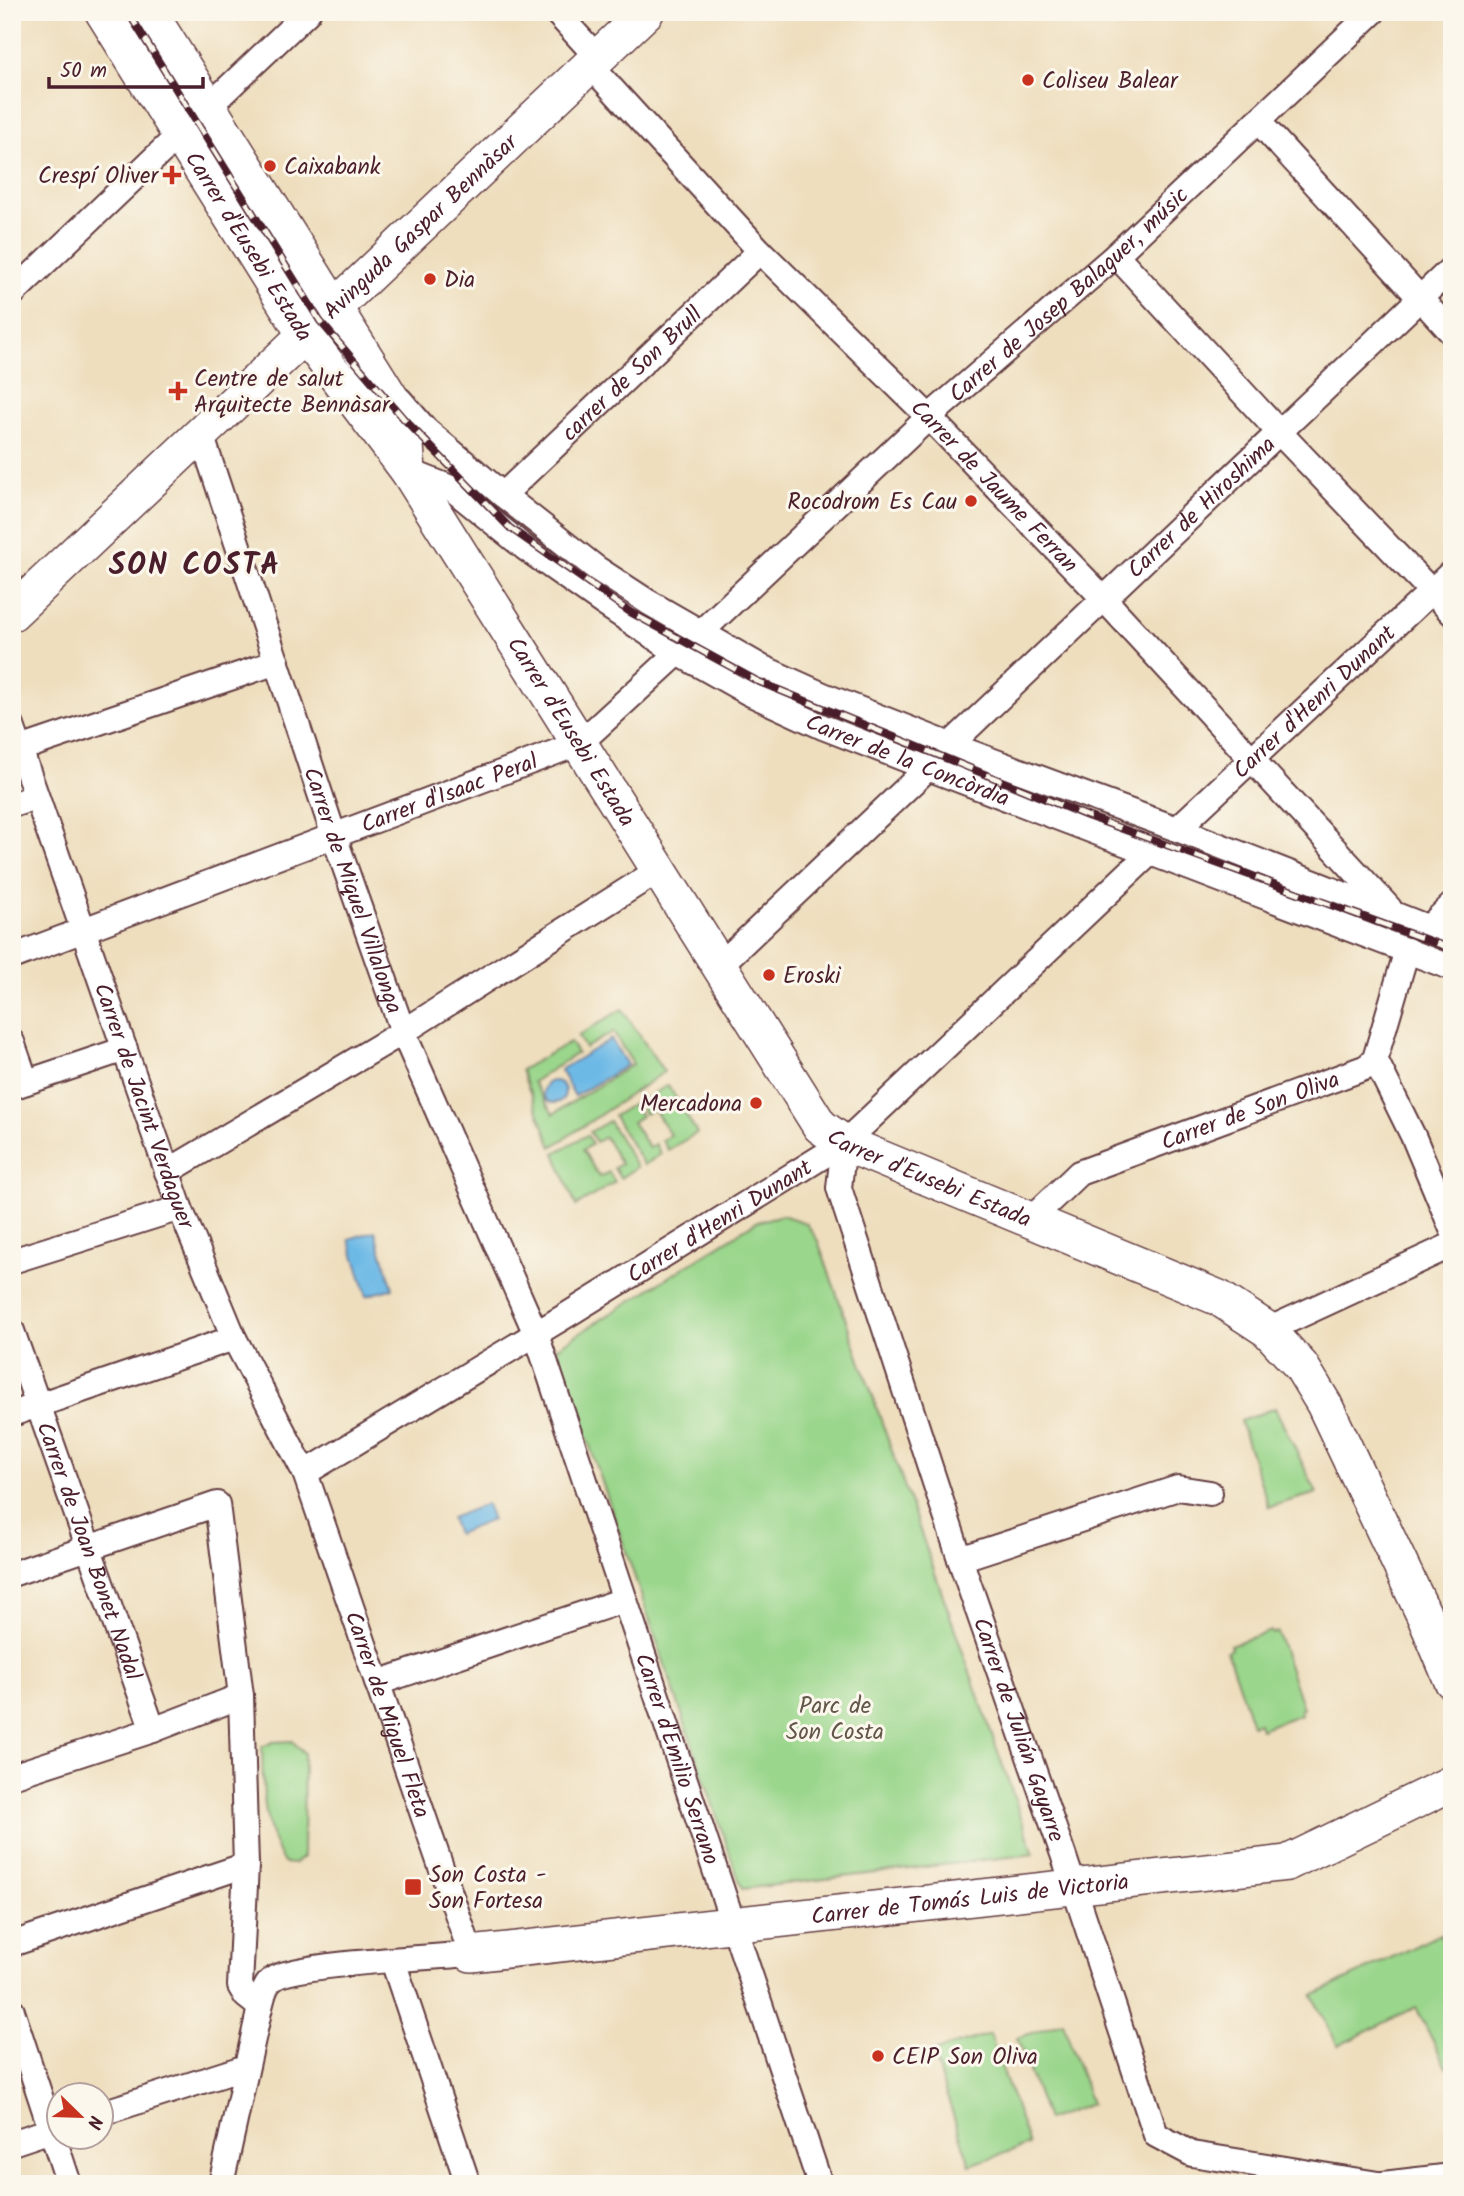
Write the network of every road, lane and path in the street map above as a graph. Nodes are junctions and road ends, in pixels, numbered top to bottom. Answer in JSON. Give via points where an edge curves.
{"nodes":[{"id":1,"x":103,"y":12,"type":"edge"},
{"id":2,"x":149,"y":12,"type":"edge"},
{"id":3,"x":308,"y":12,"type":"edge"},
{"id":4,"x":556,"y":12,"type":"edge"},
{"id":5,"x":646,"y":12,"type":"edge"},
{"id":6,"x":1373,"y":12,"type":"edge"},
{"id":7,"x":594,"y":61,"type":"junction"},
{"id":8,"x":208,"y":108,"type":"junction"},
{"id":9,"x":1258,"y":121,"type":"junction"},
{"id":10,"x":180,"y":135,"type":"junction"},
{"id":11,"x":760,"y":251,"type":"junction"},
{"id":12,"x":1116,"y":255,"type":"junction"},
{"id":13,"x":1452,"y":268,"type":"edge"},
{"id":14,"x":12,"y":294,"type":"edge"},
{"id":15,"x":1421,"y":297,"type":"junction"},
{"id":16,"x":334,"y":308,"type":"junction"},
{"id":17,"x":1452,"y":333,"type":"edge"},
{"id":18,"x":305,"y":335,"type":"junction"},
{"id":19,"x":380,"y":378,"type":"junction"},
{"id":20,"x":929,"y":418,"type":"junction"},
{"id":21,"x":1279,"y":432,"type":"junction"},
{"id":22,"x":201,"y":434,"type":"junction"},
{"id":23,"x":408,"y":471,"type":"junction"},
{"id":24,"x":503,"y":495,"type":"junction"},
{"id":25,"x":1452,"y":572,"type":"edge"},
{"id":26,"x":1431,"y":592,"type":"junction"},
{"id":27,"x":1104,"y":599,"type":"junction"},
{"id":28,"x":12,"y":613,"type":"edge"},
{"id":29,"x":1452,"y":614,"type":"edge"},
{"id":30,"x":701,"y":632,"type":"junction"},
{"id":31,"x":678,"y":653,"type":"junction"},
{"id":32,"x":277,"y":662,"type":"junction"},
{"id":33,"x":16,"y":738,"type":"edge"},
{"id":34,"x":580,"y":743,"type":"junction"},
{"id":35,"x":950,"y":745,"type":"junction"},
{"id":36,"x":1252,"y":759,"type":"junction"},
{"id":37,"x":928,"y":768,"type":"junction"},
{"id":38,"x":36,"y":797,"type":"junction"},
{"id":39,"x":12,"y":805,"type":"edge"},
{"id":40,"x":1177,"y":829,"type":"junction"},
{"id":41,"x":334,"y":836,"type":"junction"},
{"id":42,"x":1151,"y":852,"type":"junction"},
{"id":43,"x":659,"y":870,"type":"junction"},
{"id":44,"x":1452,"y":905,"type":"edge"},
{"id":45,"x":1395,"y":914,"type":"junction"},
{"id":46,"x":1428,"y":928,"type":"junction"},
{"id":47,"x":85,"y":931,"type":"junction"},
{"id":48,"x":1452,"y":937,"type":"edge"},
{"id":49,"x":1407,"y":950,"type":"junction"},
{"id":50,"x":12,"y":957,"type":"edge"},
{"id":51,"x":720,"y":965,"type":"junction"},
{"id":52,"x":1452,"y":968,"type":"edge"},
{"id":53,"x":403,"y":1032,"type":"junction"},
{"id":54,"x":12,"y":1042,"type":"edge"},
{"id":55,"x":125,"y":1049,"type":"junction"},
{"id":56,"x":1375,"y":1059,"type":"junction"},
{"id":57,"x":19,"y":1084,"type":"edge"},
{"id":58,"x":844,"y":1143,"type":"junction"},
{"id":59,"x":167,"y":1172,"type":"junction"},
{"id":60,"x":180,"y":1208,"type":"junction"},
{"id":61,"x":1030,"y":1220,"type":"junction"},
{"id":62,"x":1452,"y":1229,"type":"edge"},
{"id":63,"x":1452,"y":1245,"type":"edge"},
{"id":64,"x":12,"y":1261,"type":"edge"},
{"id":65,"x":1268,"y":1330,"type":"junction"},
{"id":66,"x":12,"y":1331,"type":"edge"},
{"id":67,"x":536,"y":1334,"type":"junction"},
{"id":68,"x":234,"y":1338,"type":"junction"},
{"id":69,"x":38,"y":1405,"type":"junction"},
{"id":70,"x":12,"y":1414,"type":"edge"},
{"id":71,"x":305,"y":1473,"type":"junction"},
{"id":72,"x":1210,"y":1493,"type":"dead end"},
{"id":73,"x":89,"y":1547,"type":"junction"},
{"id":74,"x":960,"y":1559,"type":"junction"},
{"id":75,"x":12,"y":1574,"type":"edge"},
{"id":76,"x":624,"y":1600,"type":"junction"},
{"id":77,"x":1452,"y":1681,"type":"edge"},
{"id":78,"x":377,"y":1683,"type":"junction"},
{"id":79,"x":241,"y":1696,"type":"junction"},
{"id":80,"x":153,"y":1730,"type":"junction"},
{"id":81,"x":12,"y":1776,"type":"edge"},
{"id":82,"x":1452,"y":1783,"type":"edge"},
{"id":83,"x":246,"y":1865,"type":"junction"},
{"id":84,"x":1073,"y":1886,"type":"junction"},
{"id":85,"x":733,"y":1926,"type":"junction"},
{"id":86,"x":12,"y":1944,"type":"edge"},
{"id":87,"x":471,"y":1954,"type":"junction"},
{"id":88,"x":393,"y":1961,"type":"junction"},
{"id":89,"x":260,"y":2007,"type":"junction"},
{"id":90,"x":12,"y":2011,"type":"edge"},
{"id":91,"x":246,"y":2067,"type":"junction"},
{"id":92,"x":46,"y":2104,"type":"edge"},
{"id":93,"x":116,"y":2109,"type":"edge"},
{"id":94,"x":46,"y":2131,"type":"edge"},
{"id":95,"x":12,"y":2143,"type":"edge"},
{"id":96,"x":60,"y":2150,"type":"edge"},
{"id":97,"x":1452,"y":2176,"type":"edge"},
{"id":98,"x":69,"y":2184,"type":"edge"},
{"id":99,"x":221,"y":2184,"type":"edge"},
{"id":100,"x":468,"y":2184,"type":"edge"},
{"id":101,"x":820,"y":2184,"type":"edge"},
{"id":102,"x":1380,"y":2184,"type":"edge"}],
"edges":[{"from":1,"to":10,"type":"main road","name":"Carrer d'Eusebi Estada"},
{"from":2,"to":8,"type":"main road","name":"Carrer d'Eusebi Estada"},
{"from":3,"to":8,"type":"street"},
{"from":4,"to":7,"type":"street","name":"Carrer de Jaume Ferran"},
{"from":5,"to":7,"type":"main road","name":"Avinguda Gaspar Bennàsar"},
{"from":6,"to":9,"type":"street","name":"Carrer de Josep Balaguer, músic"},
{"from":7,"to":11,"type":"street","name":"Carrer de Jaume Ferran"},
{"from":7,"to":16,"type":"main road","name":"Avinguda Gaspar Bennàsar"},
{"from":8,"to":10,"type":"street"},
{"from":8,"to":16,"type":"main road","name":"Carrer d'Eusebi Estada"},
{"from":9,"to":12,"type":"street","name":"Carrer de Josep Balaguer, músic"},
{"from":9,"to":15,"type":"street"},
{"from":10,"to":14,"type":"street"},
{"from":10,"to":18,"type":"main road","name":"Carrer d'Eusebi Estada"},
{"from":11,"to":20,"type":"street","name":"Carrer de Jaume Ferran"},
{"from":11,"to":24,"type":"street","name":"carrer de Son Brull"},
{"from":12,"to":20,"type":"street","name":"Carrer de Josep Balaguer, músic"},
{"from":12,"to":21,"type":"street"},
{"from":13,"to":15,"type":"street","name":"Carrer de Hiroshima"},
{"from":15,"to":17,"type":"street"},
{"from":15,"to":21,"type":"street","name":"Carrer de Hiroshima"},
{"from":16,"to":18,"type":"main road","name":"Avinguda Gaspar Bennàsar"},
{"from":16,"to":19,"type":"main road","name":"Carrer d'Eusebi Estada"},
{"from":18,"to":22,"type":"main road","name":"Avinguda Gaspar Bennàsar"},
{"from":18,"to":23,"type":"main road","name":"Carrer d'Eusebi Estada"},
{"from":19,"to":23,"type":"main road","name":"Carrer d'Eusebi Estada","via":[[404,419]]},
{"from":19,"to":24,"type":"street","name":"Carrer d'Eusebi Estada","via":[[426,430]]},
{"from":20,"to":27,"type":"street","name":"Carrer de Jaume Ferran"},
{"from":20,"to":30,"type":"street","name":"Carrer de Josep Balaguer, músic"},
{"from":21,"to":26,"type":"street"},
{"from":21,"to":27,"type":"street","name":"Carrer de Hiroshima"},
{"from":22,"to":28,"type":"main road","name":"Avinguda Gaspar Bennàsar"},
{"from":22,"to":32,"type":"street","name":"Carrer de Miquel Villalonga"},
{"from":23,"to":31,"type":"street","name":"Carrer de la Concòrdia","via":[[451,488],[525,548]]},
{"from":23,"to":34,"type":"main road","name":"Carrer d'Eusebi Estada"},
{"from":24,"to":30,"type":"street","name":"Carrer de la Concòrdia","via":[[596,568]]},
{"from":25,"to":26,"type":"street","name":"Carrer d'Henri Dunant"},
{"from":26,"to":29,"type":"street"},
{"from":26,"to":36,"type":"street","name":"Carrer d'Henri Dunant"},
{"from":27,"to":35,"type":"street","name":"Carrer de Hiroshima"},
{"from":27,"to":36,"type":"street","name":"Carrer de Jaume Ferran"},
{"from":30,"to":35,"type":"street","name":"Carrer de la Concòrdia","via":[[761,667]]},
{"from":31,"to":34,"type":"street"},
{"from":31,"to":37,"type":"street","name":"Carrer de la Concòrdia","via":[[749,693]]},
{"from":32,"to":33,"type":"street"},
{"from":32,"to":41,"type":"street","name":"Carrer de Miquel Villalonga"},
{"from":33,"to":38,"type":"street","name":"Carrer de Jacint Verdaguer"},
{"from":34,"to":41,"type":"street","name":"Carrer d'Isaac Peral"},
{"from":34,"to":43,"type":"main road","name":"Carrer d'Eusebi Estada"},
{"from":35,"to":40,"type":"street","name":"Carrer de la Concòrdia"},
{"from":36,"to":40,"type":"street","name":"Carrer d'Henri Dunant"},
{"from":36,"to":45,"type":"street","name":"Carrer de Jaume Ferran"},
{"from":37,"to":42,"type":"street","name":"Carrer de la Concòrdia"},
{"from":37,"to":51,"type":"street"},
{"from":38,"to":39,"type":"street"},
{"from":38,"to":47,"type":"street","name":"Carrer de Jacint Verdaguer"},
{"from":40,"to":45,"type":"street","name":"Carrer de la Concòrdia"},
{"from":41,"to":47,"type":"street","name":"Carrer d'Isaac Peral"},
{"from":41,"to":53,"type":"street","name":"Carrer de Miquel Villalonga"},
{"from":42,"to":49,"type":"street","name":"Carrer de la Concòrdia"},
{"from":42,"to":58,"type":"street","name":"Carrer d'Henri Dunant"},
{"from":43,"to":51,"type":"main road","name":"Carrer d'Eusebi Estada"},
{"from":43,"to":53,"type":"street"},
{"from":44,"to":46,"type":"street"},
{"from":45,"to":46,"type":"street","name":"Carrer de la Concòrdia"},
{"from":46,"to":48,"type":"street","name":"Carrer de la Concòrdia"},
{"from":47,"to":50,"type":"street","name":"Carrer d'Isaac Peral"},
{"from":47,"to":55,"type":"street","name":"Carrer de Jacint Verdaguer"},
{"from":49,"to":52,"type":"street","name":"Carrer de la Concòrdia"},
{"from":49,"to":56,"type":"street"},
{"from":51,"to":58,"type":"main road","name":"Carrer d'Eusebi Estada","via":[[820,1126]]},
{"from":53,"to":59,"type":"street"},
{"from":53,"to":67,"type":"street","name":"Carrer de Miquel Villalonga"},
{"from":54,"to":57,"type":"street"},
{"from":55,"to":57,"type":"street"},
{"from":55,"to":59,"type":"street","name":"Carrer de Jacint Verdaguer"},
{"from":56,"to":61,"type":"street","name":"Carrer de Son Oliva","via":[[1367,1067],[1079,1173]]},
{"from":56,"to":62,"type":"street"},
{"from":58,"to":61,"type":"main road","name":"Carrer d'Eusebi Estada"},
{"from":58,"to":67,"type":"street","name":"Carrer d'Henri Dunant"},
{"from":58,"to":74,"type":"street","name":"Carrer de Julián Gayarre","via":[[839,1188]]},
{"from":59,"to":60,"type":"street","name":"Carrer de Jacint Verdaguer"},
{"from":60,"to":64,"type":"street"},
{"from":60,"to":68,"type":"street","name":"Carrer de Jacint Verdaguer"},
{"from":61,"to":65,"type":"main road","name":"Carrer d'Eusebi Estada","via":[[1219,1298]]},
{"from":63,"to":65,"type":"street"},
{"from":65,"to":77,"type":"main road","name":"Carrer d'Eusebi Estada","via":[[1301,1366],[1325,1404]]},
{"from":66,"to":69,"type":"street","name":"Carrer de Joan Bonet Nadal"},
{"from":67,"to":71,"type":"street","name":"Carrer d'Henri Dunant"},
{"from":67,"to":76,"type":"street","name":"Carrer d'Emilio Serrano"},
{"from":68,"to":69,"type":"street"},
{"from":68,"to":71,"type":"street","name":"Carrer de Jacint Verdaguer"},
{"from":69,"to":70,"type":"street"},
{"from":69,"to":73,"type":"street","name":"Carrer de Joan Bonet Nadal"},
{"from":71,"to":78,"type":"street","name":"Carrer de Miguel Fleta"},
{"from":72,"to":74,"type":"street","via":[[1178,1488]]},
{"from":73,"to":75,"type":"street"},
{"from":73,"to":79,"type":"street","via":[[218,1504]]},
{"from":73,"to":80,"type":"street","name":"Carrer de Joan Bonet Nadal"},
{"from":74,"to":84,"type":"street","name":"Carrer de Julián Gayarre"},
{"from":76,"to":78,"type":"street"},
{"from":76,"to":85,"type":"street","name":"Carrer d'Emilio Serrano"},
{"from":78,"to":87,"type":"street","name":"Carrer de Miguel Fleta"},
{"from":79,"to":80,"type":"street"},
{"from":79,"to":83,"type":"street"},
{"from":80,"to":81,"type":"street"},
{"from":82,"to":84,"type":"main road","name":"Carrer de Tomás Luis de Victoria","via":[[1287,1863]]},
{"from":83,"to":86,"type":"street"},
{"from":83,"to":89,"type":"street","via":[[240,1986]]},
{"from":84,"to":85,"type":"main road","name":"Carrer de Tomás Luis de Victoria"},
{"from":84,"to":102,"type":"street","name":"Carrer de Julián Gayarre","via":[[1156,2135],[1192,2154]]},
{"from":85,"to":87,"type":"main road","name":"Carrer de Tomás Luis de Victoria"},
{"from":85,"to":101,"type":"street","name":"Carrer d'Emilio Serrano"},
{"from":87,"to":88,"type":"street"},
{"from":88,"to":89,"type":"street","via":[[283,1973],[267,1984]]},
{"from":88,"to":100,"type":"street"},
{"from":89,"to":91,"type":"street"},
{"from":90,"to":92,"type":"street"},
{"from":91,"to":93,"type":"street"},
{"from":91,"to":99,"type":"street"},
{"from":94,"to":95,"type":"street"},
{"from":96,"to":98,"type":"street"},
{"from":97,"to":102,"type":"street","name":"Carrer de Julián Gayarre"}]}
